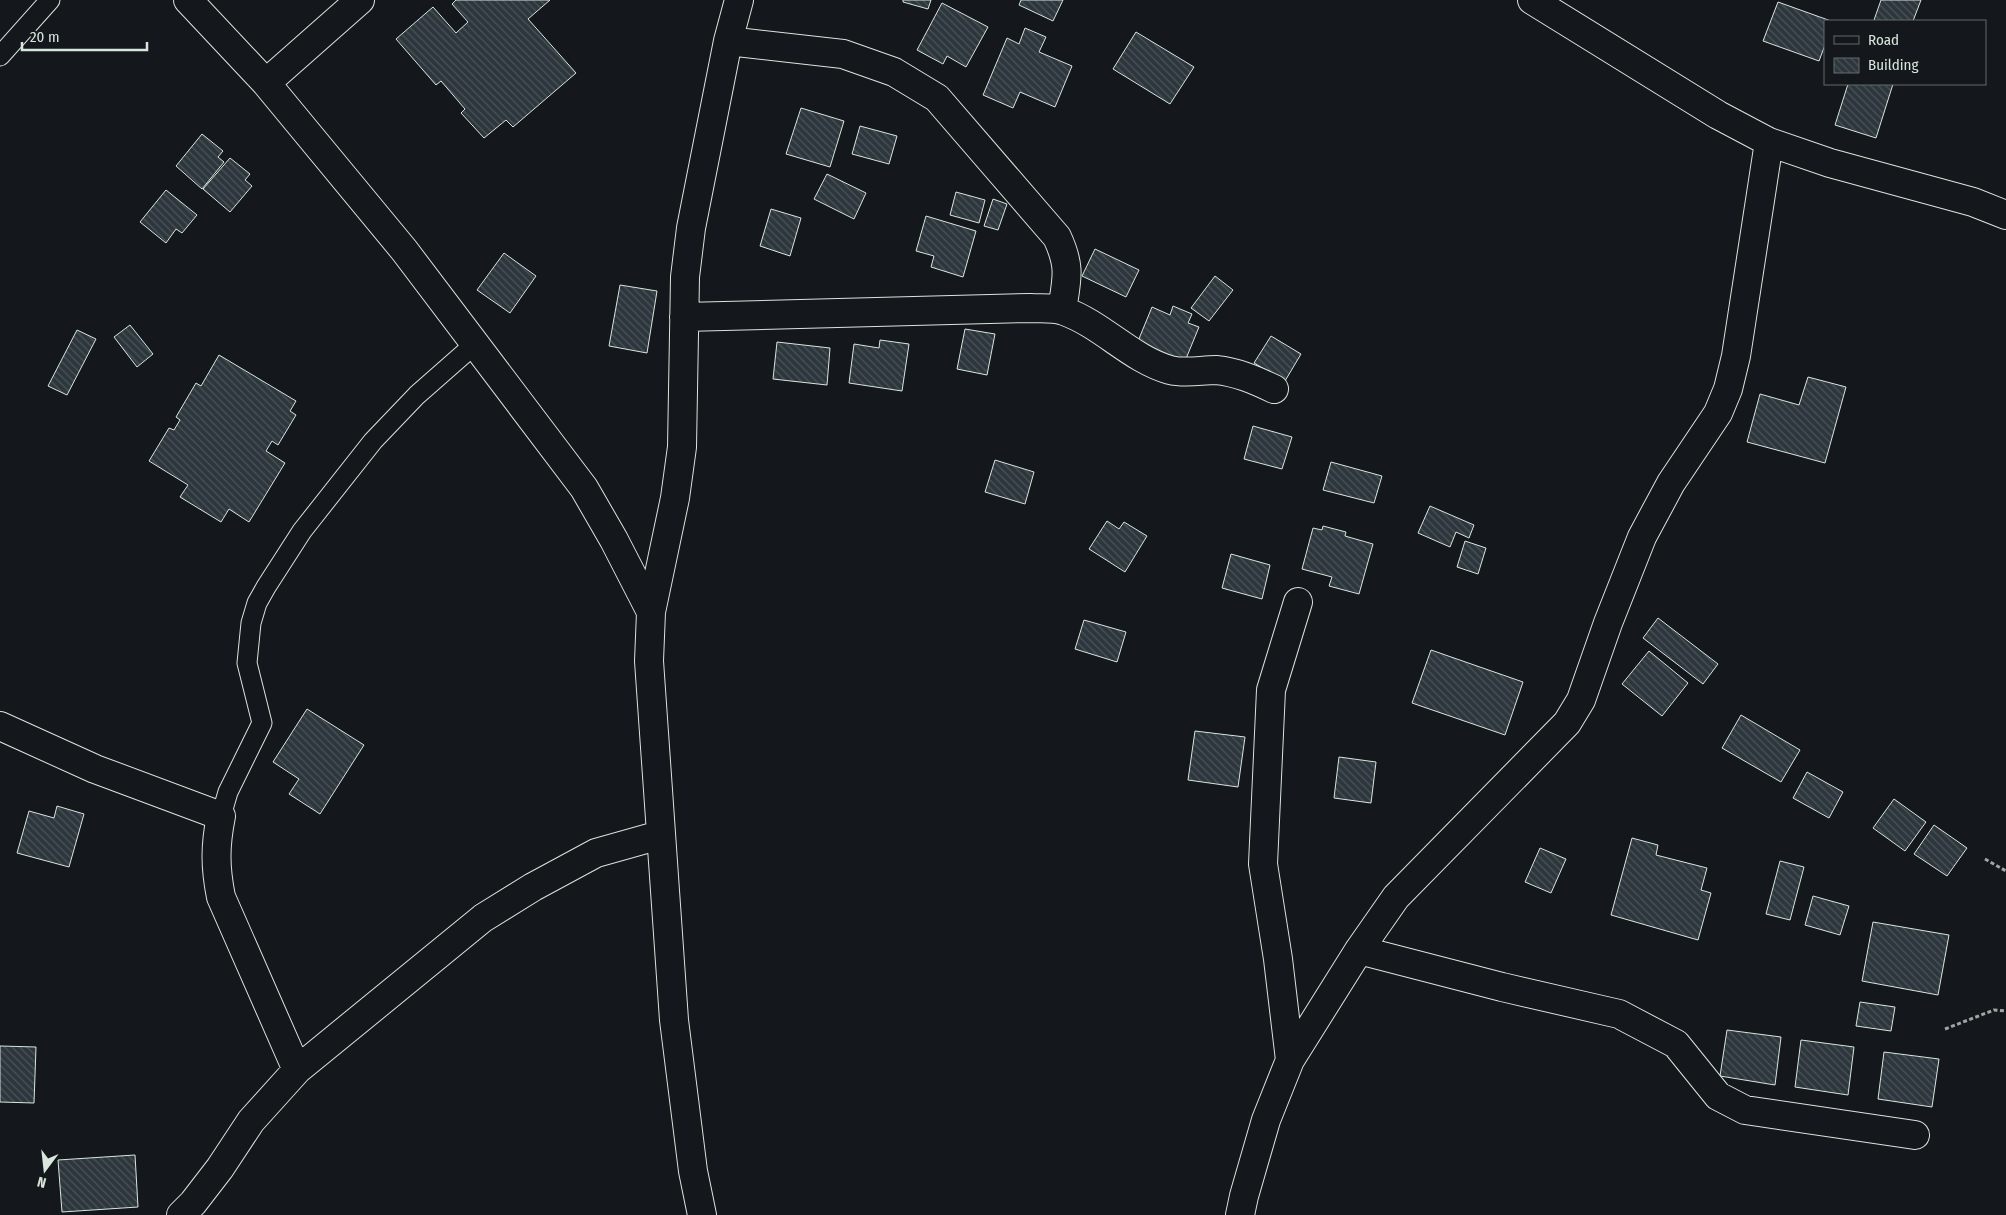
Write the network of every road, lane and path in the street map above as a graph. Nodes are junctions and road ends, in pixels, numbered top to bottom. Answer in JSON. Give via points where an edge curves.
{"nodes":[{"id":1,"x":50,"y":0,"type":"edge"},
{"id":2,"x":188,"y":0,"type":"edge"},
{"id":3,"x":360,"y":0,"type":"edge"},
{"id":4,"x":739,"y":0,"type":"edge"},
{"id":5,"x":1532,"y":0,"type":"edge"},
{"id":6,"x":728,"y":41,"type":"junction"},
{"id":7,"x":0,"y":56,"type":"edge"},
{"id":8,"x":266,"y":84,"type":"junction"},
{"id":9,"x":1769,"y":142,"type":"junction"},
{"id":10,"x":2006,"y":215,"type":"edge"},
{"id":11,"x":1062,"y":310,"type":"junction"},
{"id":12,"x":684,"y":317,"type":"junction"},
{"id":13,"x":476,"y":344,"type":"junction"},
{"id":14,"x":1274,"y":388,"type":"dead end"},
{"id":15,"x":1298,"y":602,"type":"dead end"},
{"id":16,"x":651,"y":612,"type":"junction"},
{"id":17,"x":0,"y":726,"type":"edge"},
{"id":18,"x":220,"y":816,"type":"junction"},
{"id":19,"x":660,"y":835,"type":"junction"},
{"id":20,"x":1985,"y":859,"type":"dead end"},
{"id":21,"x":2006,"y":871,"type":"edge"},
{"id":22,"x":1359,"y":950,"type":"junction"},
{"id":23,"x":2006,"y":1011,"type":"edge"},
{"id":24,"x":1945,"y":1029,"type":"dead end"},
{"id":25,"x":1290,"y":1060,"type":"junction"},
{"id":26,"x":297,"y":1070,"type":"junction"},
{"id":27,"x":1916,"y":1135,"type":"dead end"},
{"id":28,"x":181,"y":1215,"type":"edge"},
{"id":29,"x":702,"y":1215,"type":"edge"},
{"id":30,"x":1240,"y":1215,"type":"edge"}],
"edges":[{"from":1,"to":7,"type":"lane"},
{"from":2,"to":8,"type":"street"},
{"from":3,"to":8,"type":"street"},
{"from":4,"to":6,"type":"street"},
{"from":5,"to":9,"type":"street","via":[[1718,115]]},
{"from":6,"to":11,"type":"street","via":[[843,54],[894,72],[936,98],[1057,236],[1066,257],[1067,278]]},
{"from":6,"to":12,"type":"street","via":[[690,228]]},
{"from":8,"to":13,"type":"street","via":[[404,250]]},
{"from":9,"to":10,"type":"street","via":[[1830,163],[1973,202]]},
{"from":9,"to":22,"type":"street","via":[[1736,356],[1728,388],[1718,413],[1671,483],[1642,537],[1581,700],[1567,723],[1396,897]]},
{"from":11,"to":12,"type":"street","via":[[1030,308]]},
{"from":11,"to":14,"type":"street","via":[[1087,322],[1137,356],[1171,370],[1236,372]]},
{"from":12,"to":16,"type":"street","via":[[682,447],[676,498]]},
{"from":13,"to":16,"type":"street","via":[[584,488]]},
{"from":13,"to":18,"type":"lane","via":[[417,394],[373,441],[302,531],[257,603],[251,623],[247,663],[262,723],[228,792]]},
{"from":15,"to":25,"type":"street","via":[[1270,690],[1263,864]]},
{"from":16,"to":19,"type":"street","via":[[649,661]]},
{"from":17,"to":18,"type":"street","via":[[95,769]]},
{"from":18,"to":26,"type":"street","via":[[216,870],[221,897]]},
{"from":19,"to":26,"type":"street","via":[[596,853],[533,886],[483,918]]},
{"from":19,"to":29,"type":"street","via":[[674,1020],[693,1171]]},
{"from":20,"to":21,"type":"path"},
{"from":22,"to":25,"type":"street"},
{"from":22,"to":27,"type":"street","via":[[1620,1014],[1676,1044],[1718,1096],[1745,1110]]},
{"from":23,"to":24,"type":"path","via":[[1994,1010]]},
{"from":25,"to":30,"type":"street","via":[[1266,1120]]},
{"from":26,"to":28,"type":"street","via":[[251,1121],[220,1168]]}]}
